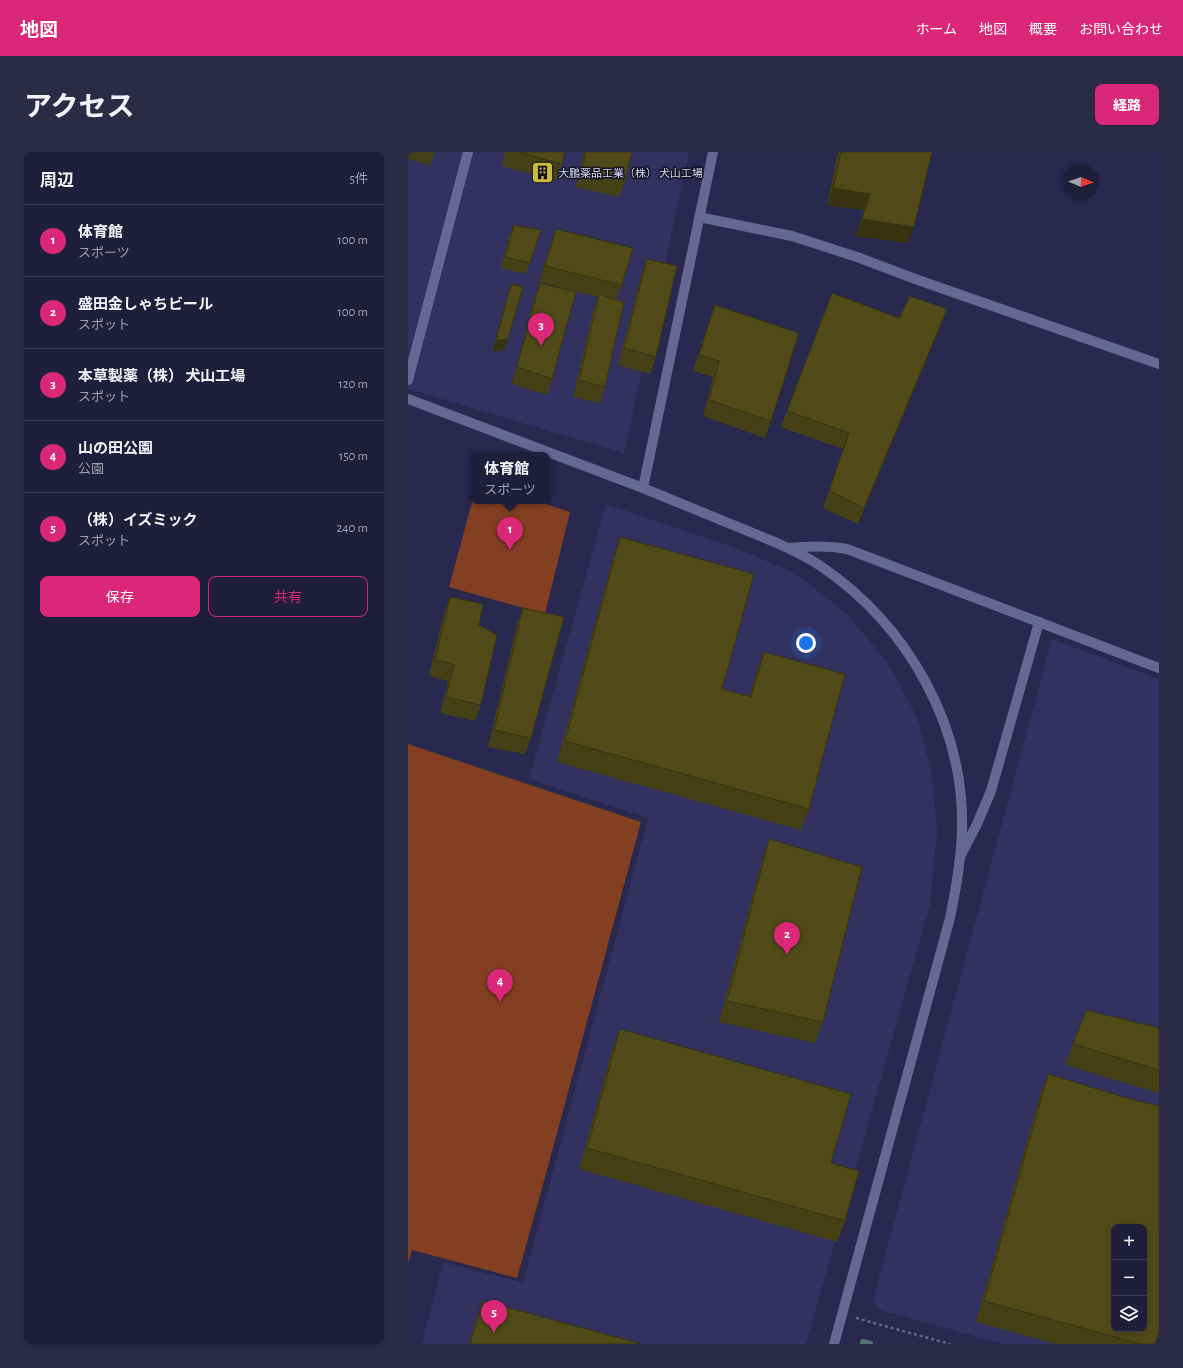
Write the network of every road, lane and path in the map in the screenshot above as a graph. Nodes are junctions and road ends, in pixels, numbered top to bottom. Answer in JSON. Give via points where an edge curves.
{"nodes":[{"id":1,"x":468,"y":152,"type":"edge"},
{"id":2,"x":713,"y":152,"type":"edge"},
{"id":3,"x":699,"y":218,"type":"junction"},
{"id":4,"x":1159,"y":364,"type":"edge"},
{"id":5,"x":408,"y":380,"type":"edge"},
{"id":6,"x":408,"y":399,"type":"edge"},
{"id":7,"x":548,"y":452,"type":"edge"},
{"id":8,"x":550,"y":453,"type":"edge"},
{"id":9,"x":643,"y":488,"type":"junction"},
{"id":10,"x":788,"y":548,"type":"junction"},
{"id":11,"x":1039,"y":622,"type":"junction"},
{"id":12,"x":1159,"y":668,"type":"edge"},
{"id":13,"x":961,"y":855,"type":"junction"},
{"id":14,"x":842,"y":1314,"type":"junction"},
{"id":15,"x":834,"y":1344,"type":"edge"},
{"id":16,"x":950,"y":1344,"type":"edge"}],
"edges":[{"from":1,"to":5,"type":"street"},
{"from":2,"to":3,"type":"street"},
{"from":3,"to":4,"type":"street","via":[[792,236]]},
{"from":3,"to":9,"type":"street"},
{"from":6,"to":7,"type":"street"},
{"from":8,"to":9,"type":"street"},
{"from":9,"to":10,"type":"street"},
{"from":10,"to":11,"type":"street","via":[[832,546],[847,549]]},
{"from":10,"to":13,"type":"street","via":[[821,567],[860,598],[891,630],[920,672],[936,704],[956,765],[961,808]]},
{"from":11,"to":12,"type":"street"},
{"from":11,"to":13,"type":"street","via":[[991,791]]},
{"from":13,"to":14,"type":"street","via":[[950,918]]},
{"from":14,"to":15,"type":"street"},
{"from":14,"to":16,"type":"path"}]}
